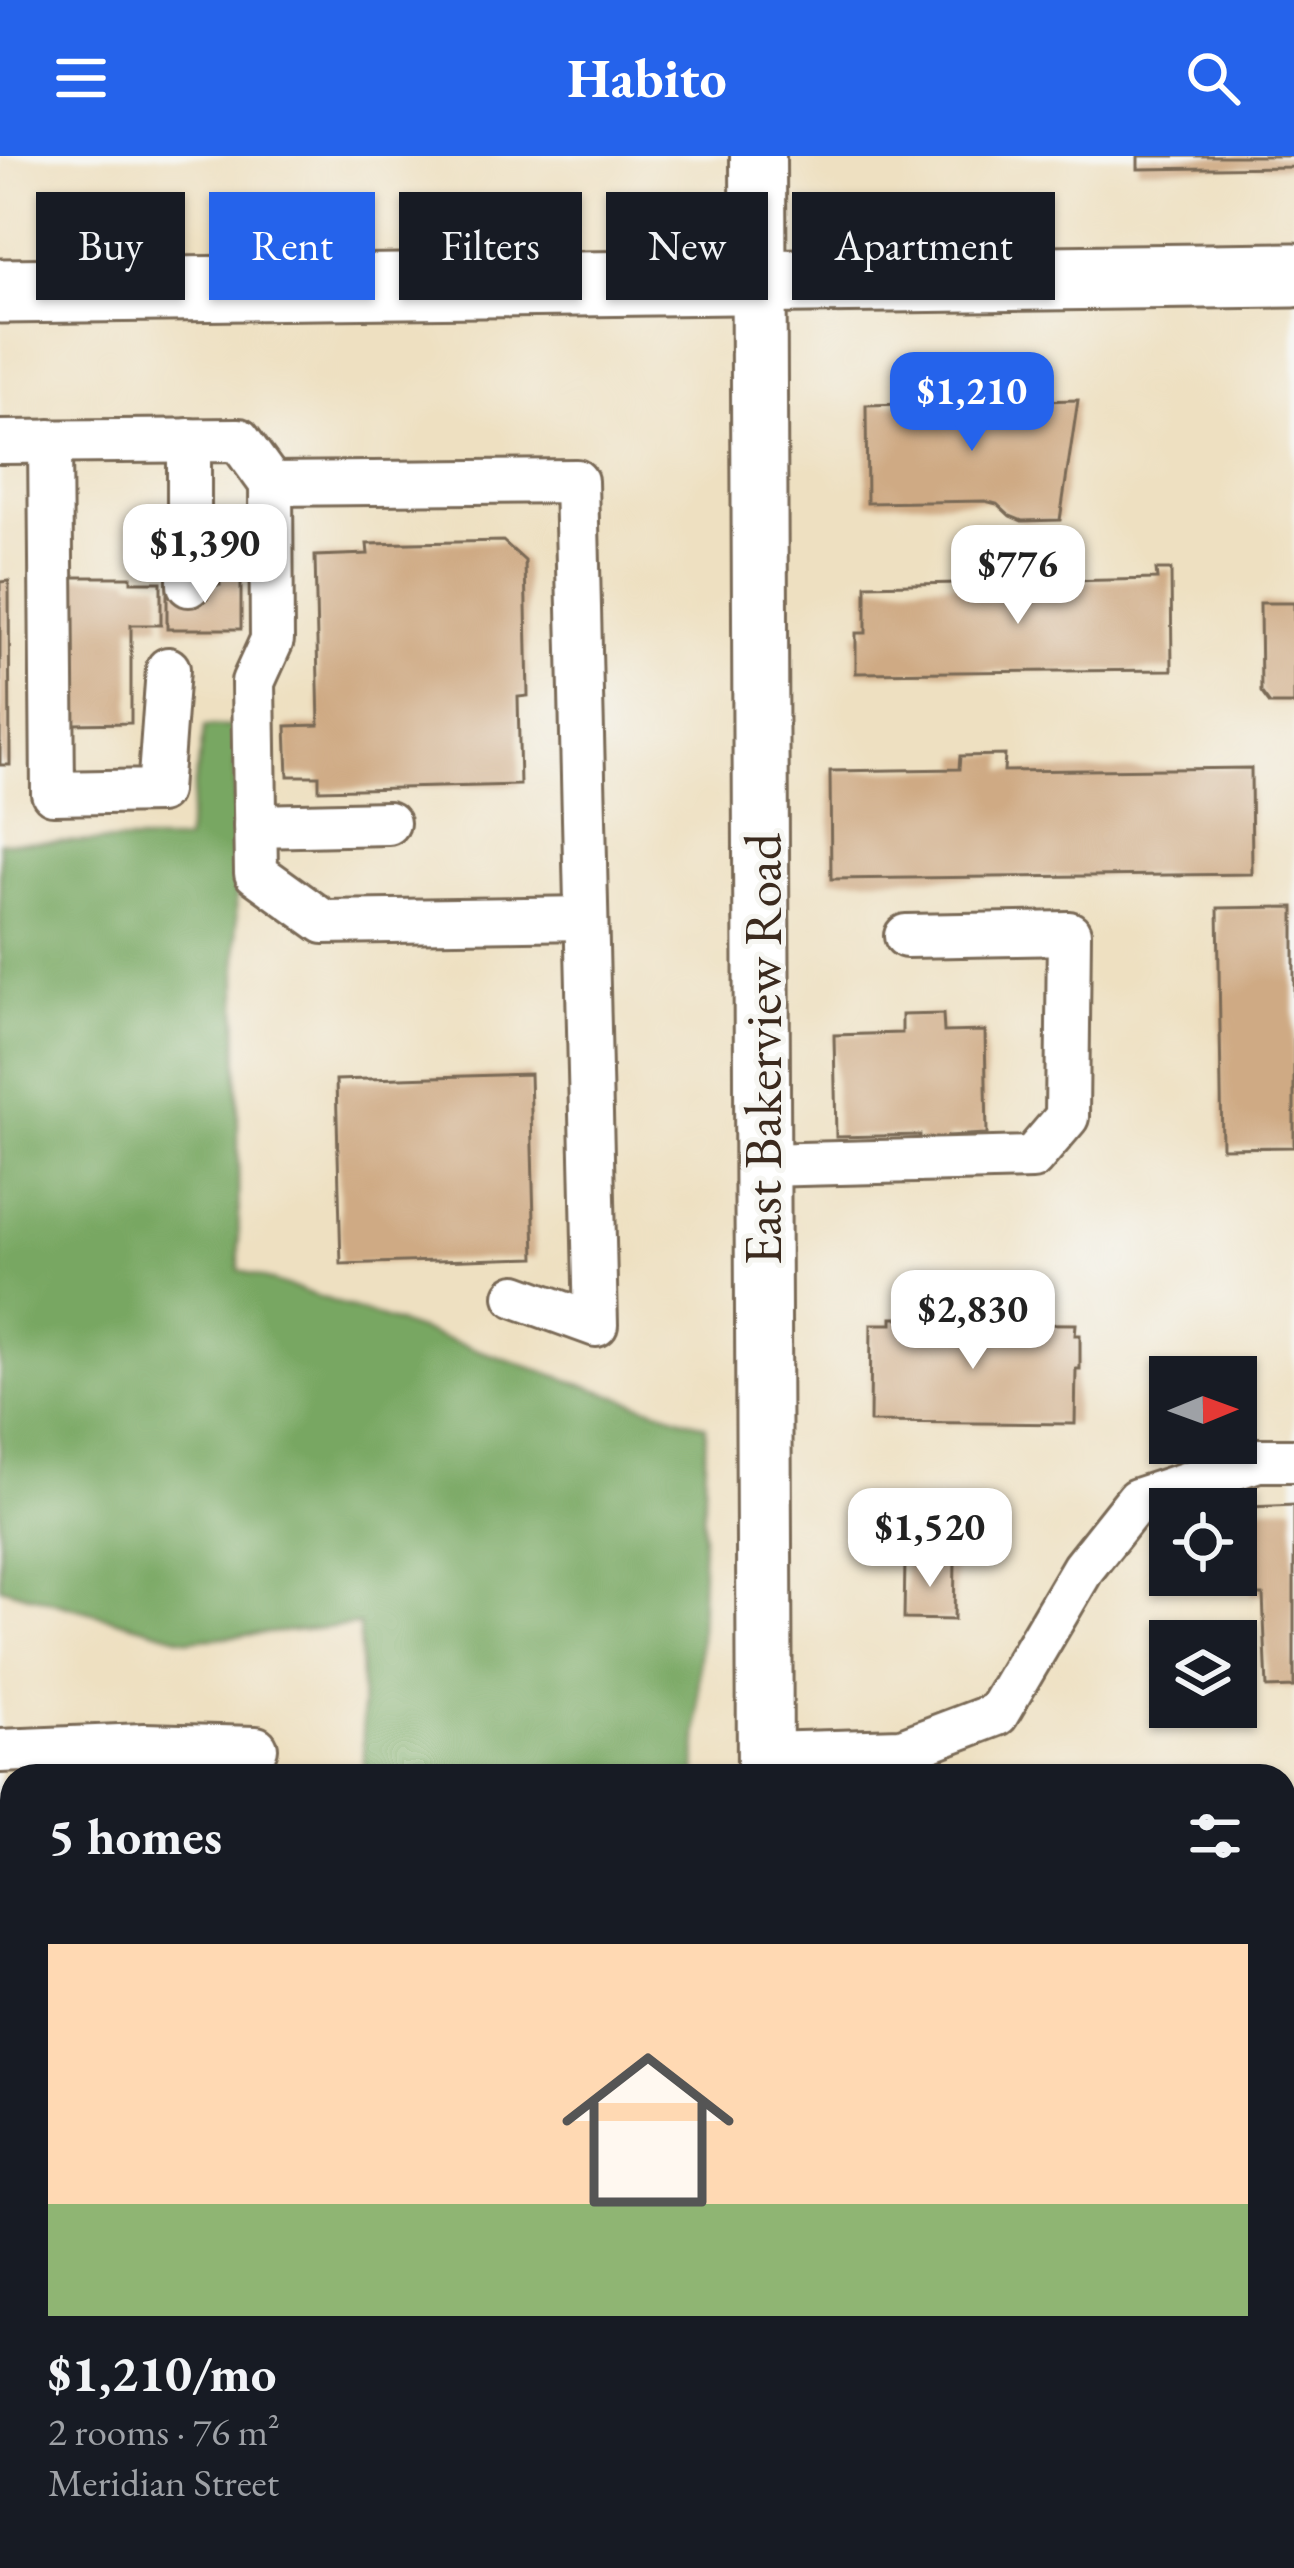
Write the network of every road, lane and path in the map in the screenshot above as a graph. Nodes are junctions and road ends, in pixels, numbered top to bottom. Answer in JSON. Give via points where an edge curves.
{"nodes":[{"id":1,"x":758,"y":156,"type":"edge"},
{"id":2,"x":759,"y":192,"type":"edge"},
{"id":3,"x":1294,"y":275,"type":"edge"},
{"id":4,"x":0,"y":291,"type":"edge"},
{"id":5,"x":606,"y":298,"type":"edge"},
{"id":6,"x":761,"y":300,"type":"junction"},
{"id":7,"x":768,"y":300,"type":"edge"},
{"id":8,"x":1294,"y":317,"type":"edge"},
{"id":9,"x":0,"y":333,"type":"edge"},
{"id":10,"x":189,"y":440,"type":"junction"},
{"id":11,"x":50,"y":441,"type":"junction"},
{"id":12,"x":0,"y":442,"type":"edge"},
{"id":13,"x":271,"y":484,"type":"junction"},
{"id":14,"x":189,"y":585,"type":"dead end"},
{"id":15,"x":168,"y":669,"type":"dead end"},
{"id":16,"x":388,"y":823,"type":"dead end"},
{"id":17,"x":255,"y":826,"type":"junction"},
{"id":18,"x":586,"y":918,"type":"junction"},
{"id":19,"x":906,"y":936,"type":"dead end"},
{"id":20,"x":763,"y":1165,"type":"junction"},
{"id":21,"x":516,"y":1297,"type":"dead end"},
{"id":22,"x":1294,"y":1460,"type":"edge"},
{"id":23,"x":256,"y":1748,"type":"dead end"},
{"id":24,"x":0,"y":1751,"type":"edge"},
{"id":25,"x":765,"y":1764,"type":"edge"},
{"id":26,"x":774,"y":1764,"type":"edge"}],
"edges":[{"from":1,"to":2,"type":"main road","name":"East Bakerview Road"},
{"from":3,"to":7,"type":"highway"},
{"from":4,"to":5,"type":"highway"},
{"from":6,"to":8,"type":"highway"},
{"from":6,"to":9,"type":"highway"},
{"from":6,"to":20,"type":"main road","name":"East Bakerview Road"},
{"from":10,"to":11,"type":"lane"},
{"from":10,"to":13,"type":"lane","via":[[239,440]]},
{"from":10,"to":14,"type":"lane"},
{"from":11,"to":12,"type":"lane"},
{"from":11,"to":15,"type":"lane","via":[[53,793],[159,790]]},
{"from":13,"to":17,"type":"lane","via":[[272,640],[253,682]]},
{"from":13,"to":18,"type":"lane","via":[[576,481]]},
{"from":16,"to":17,"type":"lane"},
{"from":17,"to":18,"type":"lane","via":[[256,873],[324,922]]},
{"from":18,"to":21,"type":"lane","via":[[596,1325]]},
{"from":19,"to":20,"type":"lane","via":[[1069,933],[1067,1117],[1032,1157]]},
{"from":20,"to":25,"type":"main road","name":"East Bakerview Road"},
{"from":22,"to":26,"type":"lane","via":[[1258,1460],[1137,1500],[1083,1568],[997,1714],[902,1750]]},
{"from":23,"to":24,"type":"lane"}]}
